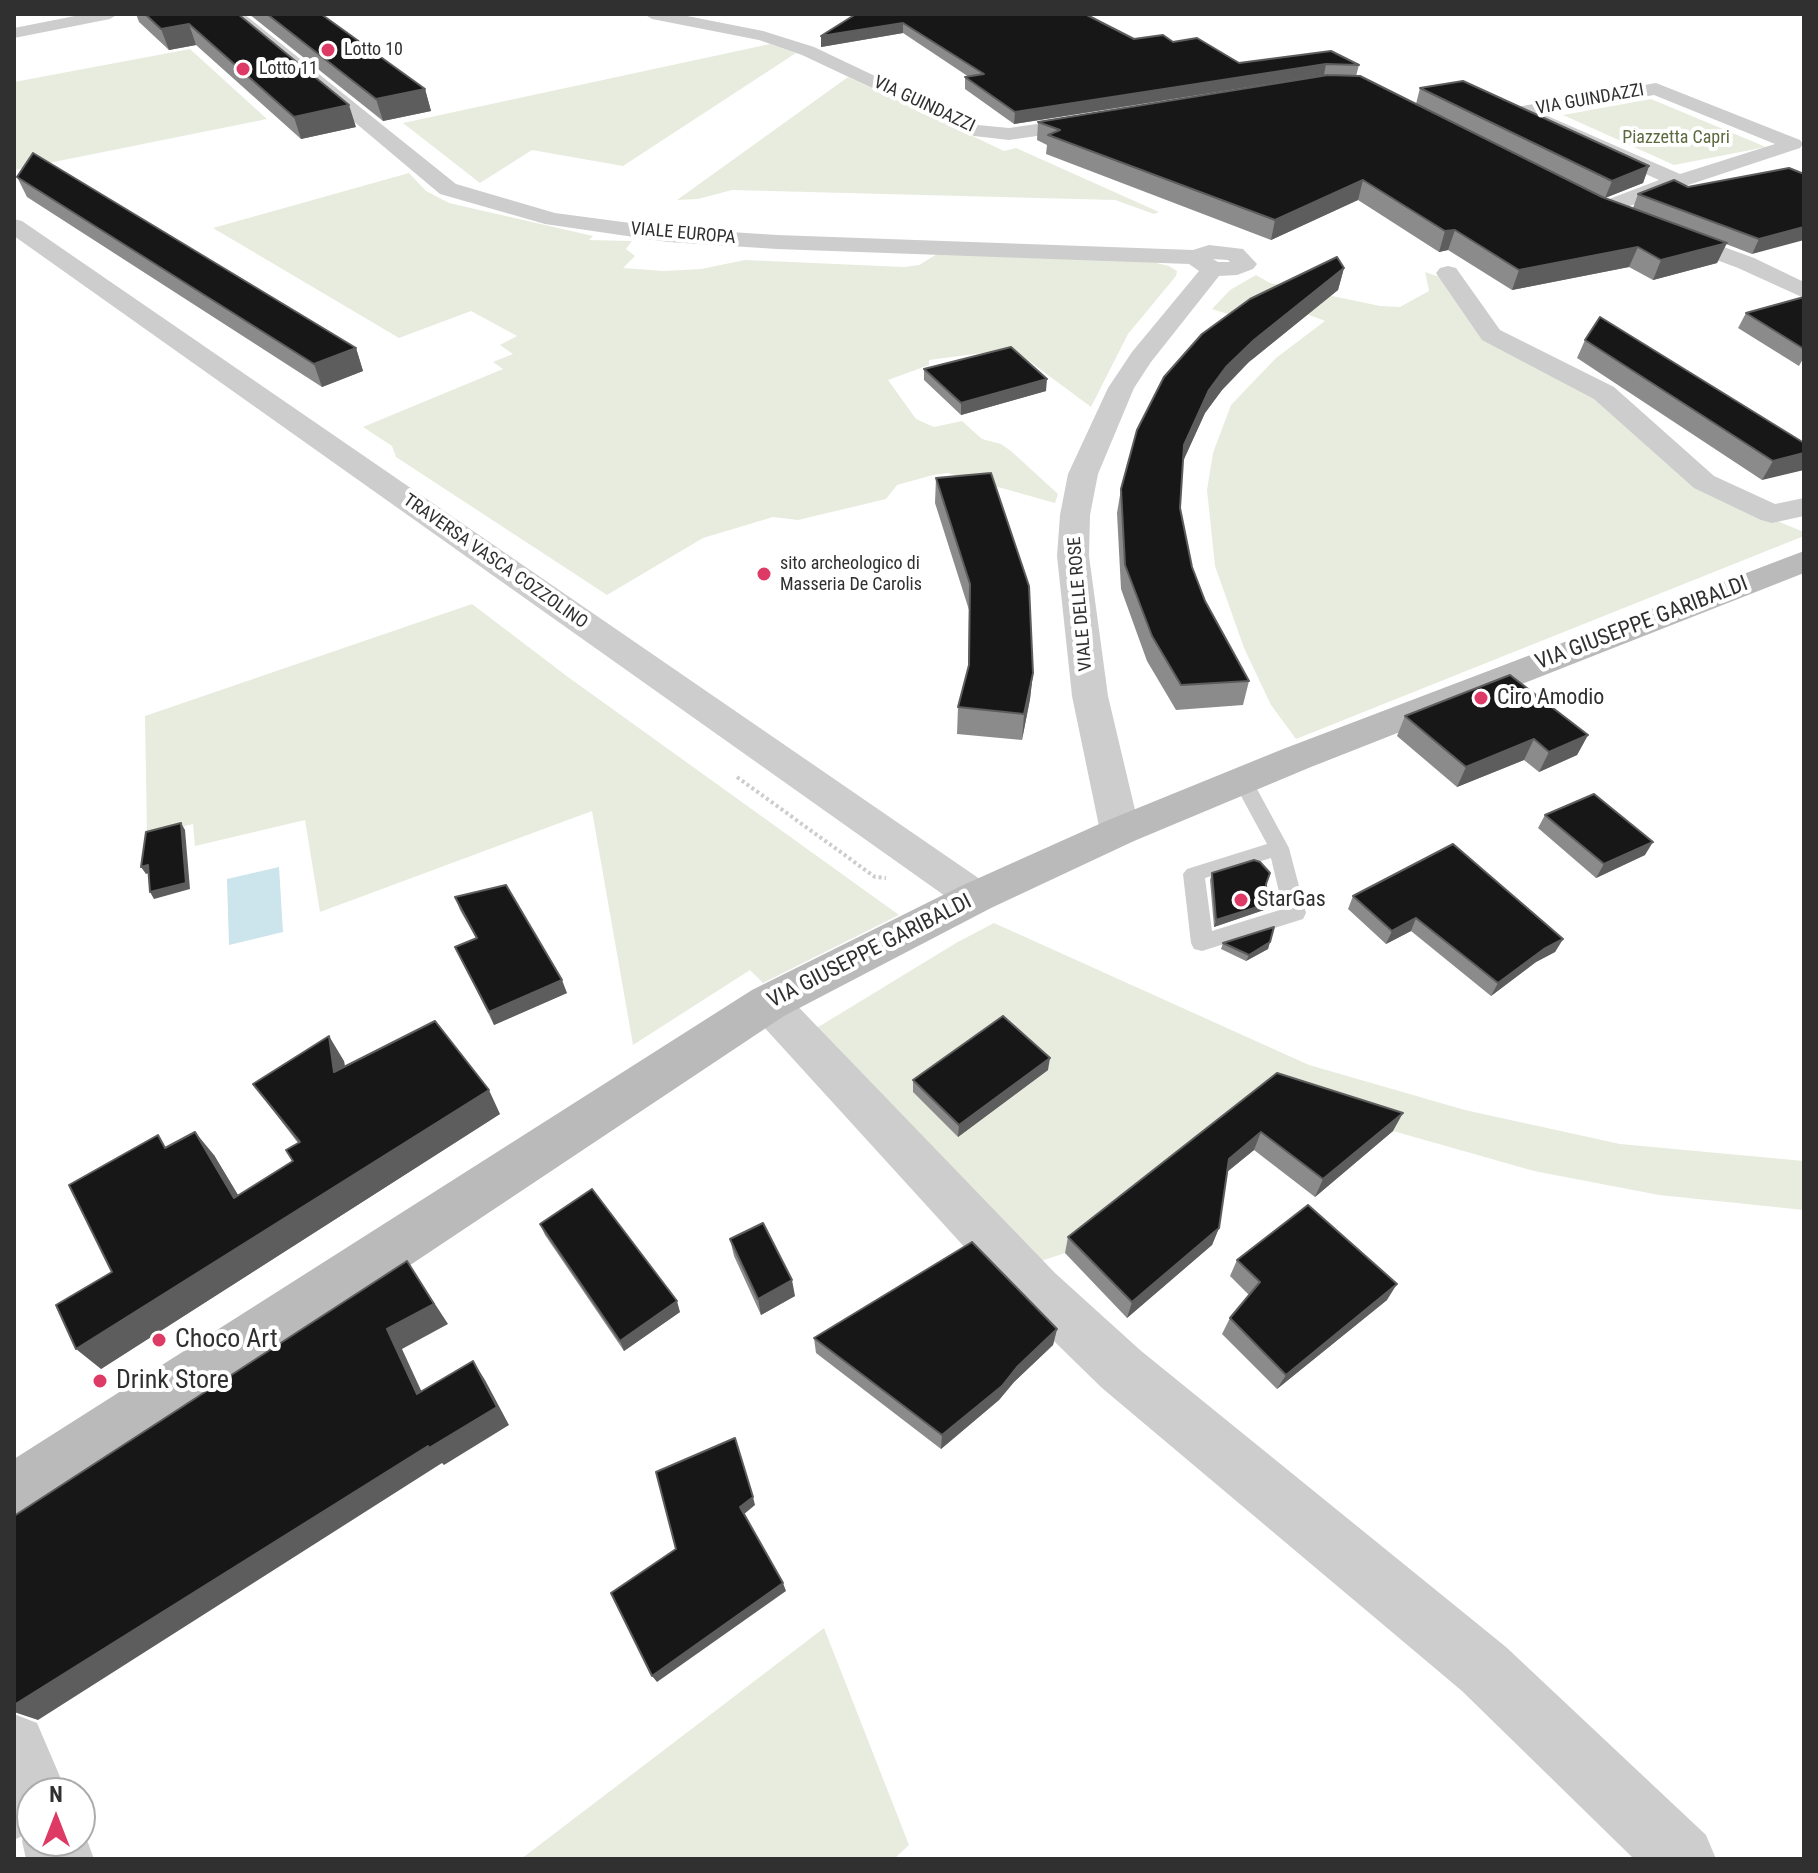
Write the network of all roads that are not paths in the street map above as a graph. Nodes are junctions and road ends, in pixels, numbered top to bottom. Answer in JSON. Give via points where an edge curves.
{"nodes":[{"id":1,"x":110,"y":14,"type":"edge"},
{"id":2,"x":234,"y":14,"type":"edge"},
{"id":3,"x":652,"y":14,"type":"edge"},
{"id":4,"x":14,"y":33,"type":"edge"},
{"id":5,"x":1115,"y":118,"type":"edge"},
{"id":6,"x":1678,"y":181,"type":"junction"},
{"id":7,"x":14,"y":226,"type":"edge"},
{"id":8,"x":1206,"y":263,"type":"joint"},
{"id":9,"x":1448,"y":273,"type":"dead end"},
{"id":10,"x":1804,"y":291,"type":"edge"},
{"id":11,"x":1804,"y":507,"type":"edge"},
{"id":12,"x":1804,"y":561,"type":"edge"},
{"id":13,"x":1244,"y":783,"type":"junction"},
{"id":14,"x":1120,"y":831,"type":"junction"},
{"id":15,"x":1279,"y":848,"type":"junction"},
{"id":16,"x":976,"y":897,"type":"junction"},
{"id":17,"x":768,"y":1003,"type":"junction"},
{"id":18,"x":14,"y":1494,"type":"edge"},
{"id":19,"x":14,"y":1746,"type":"edge"},
{"id":20,"x":27,"y":1777,"type":"edge"},
{"id":21,"x":1682,"y":1859,"type":"edge"}],
"edges":[{"from":1,"to":4,"type":"street"},
{"from":2,"to":8,"type":"street","name":"VIALE EUROPA","via":[[448,189],[553,219],[668,235]]},
{"from":3,"to":5,"type":"street","name":"VIA GUINDAZZI","via":[[763,36],[808,51],[974,130],[1026,133]]},
{"from":6,"to":6,"type":"street","name":"VIA GUINDAZZI","via":[[1793,144],[1656,89],[1522,112]]},
{"from":6,"to":10,"type":"street","name":"VIA GUINDAZZI","via":[[1597,206]]},
{"from":7,"to":16,"type":"street","name":"TRAVERSA VASCA COZZOLINO"},
{"from":8,"to":14,"type":"street","name":"VIALE DELLE ROSE","via":[[1121,388],[1083,474],[1075,515],[1073,556],[1090,696]]},
{"from":9,"to":11,"type":"street","via":[[1491,335],[1604,393],[1704,482],[1772,514]]},
{"from":12,"to":13,"type":"main road","name":"VIA GIUSEPPE GARIBALDI"},
{"from":13,"to":14,"type":"main road","name":"VIA GIUSEPPE GARIBALDI"},
{"from":13,"to":15,"type":"lane"},
{"from":14,"to":16,"type":"main road","name":"VIA GIUSEPPE GARIBALDI"},
{"from":15,"to":15,"type":"lane","via":[[1194,874],[1202,943],[1295,913]]},
{"from":16,"to":17,"type":"main road","name":"VIA GIUSEPPE GARIBALDI"},
{"from":17,"to":18,"type":"main road","name":"VIA GIUSEPPE GARIBALDI"},
{"from":17,"to":21,"type":"street","via":[[1047,1300],[1121,1369],[1484,1669]]},
{"from":19,"to":20,"type":"street"}]}
